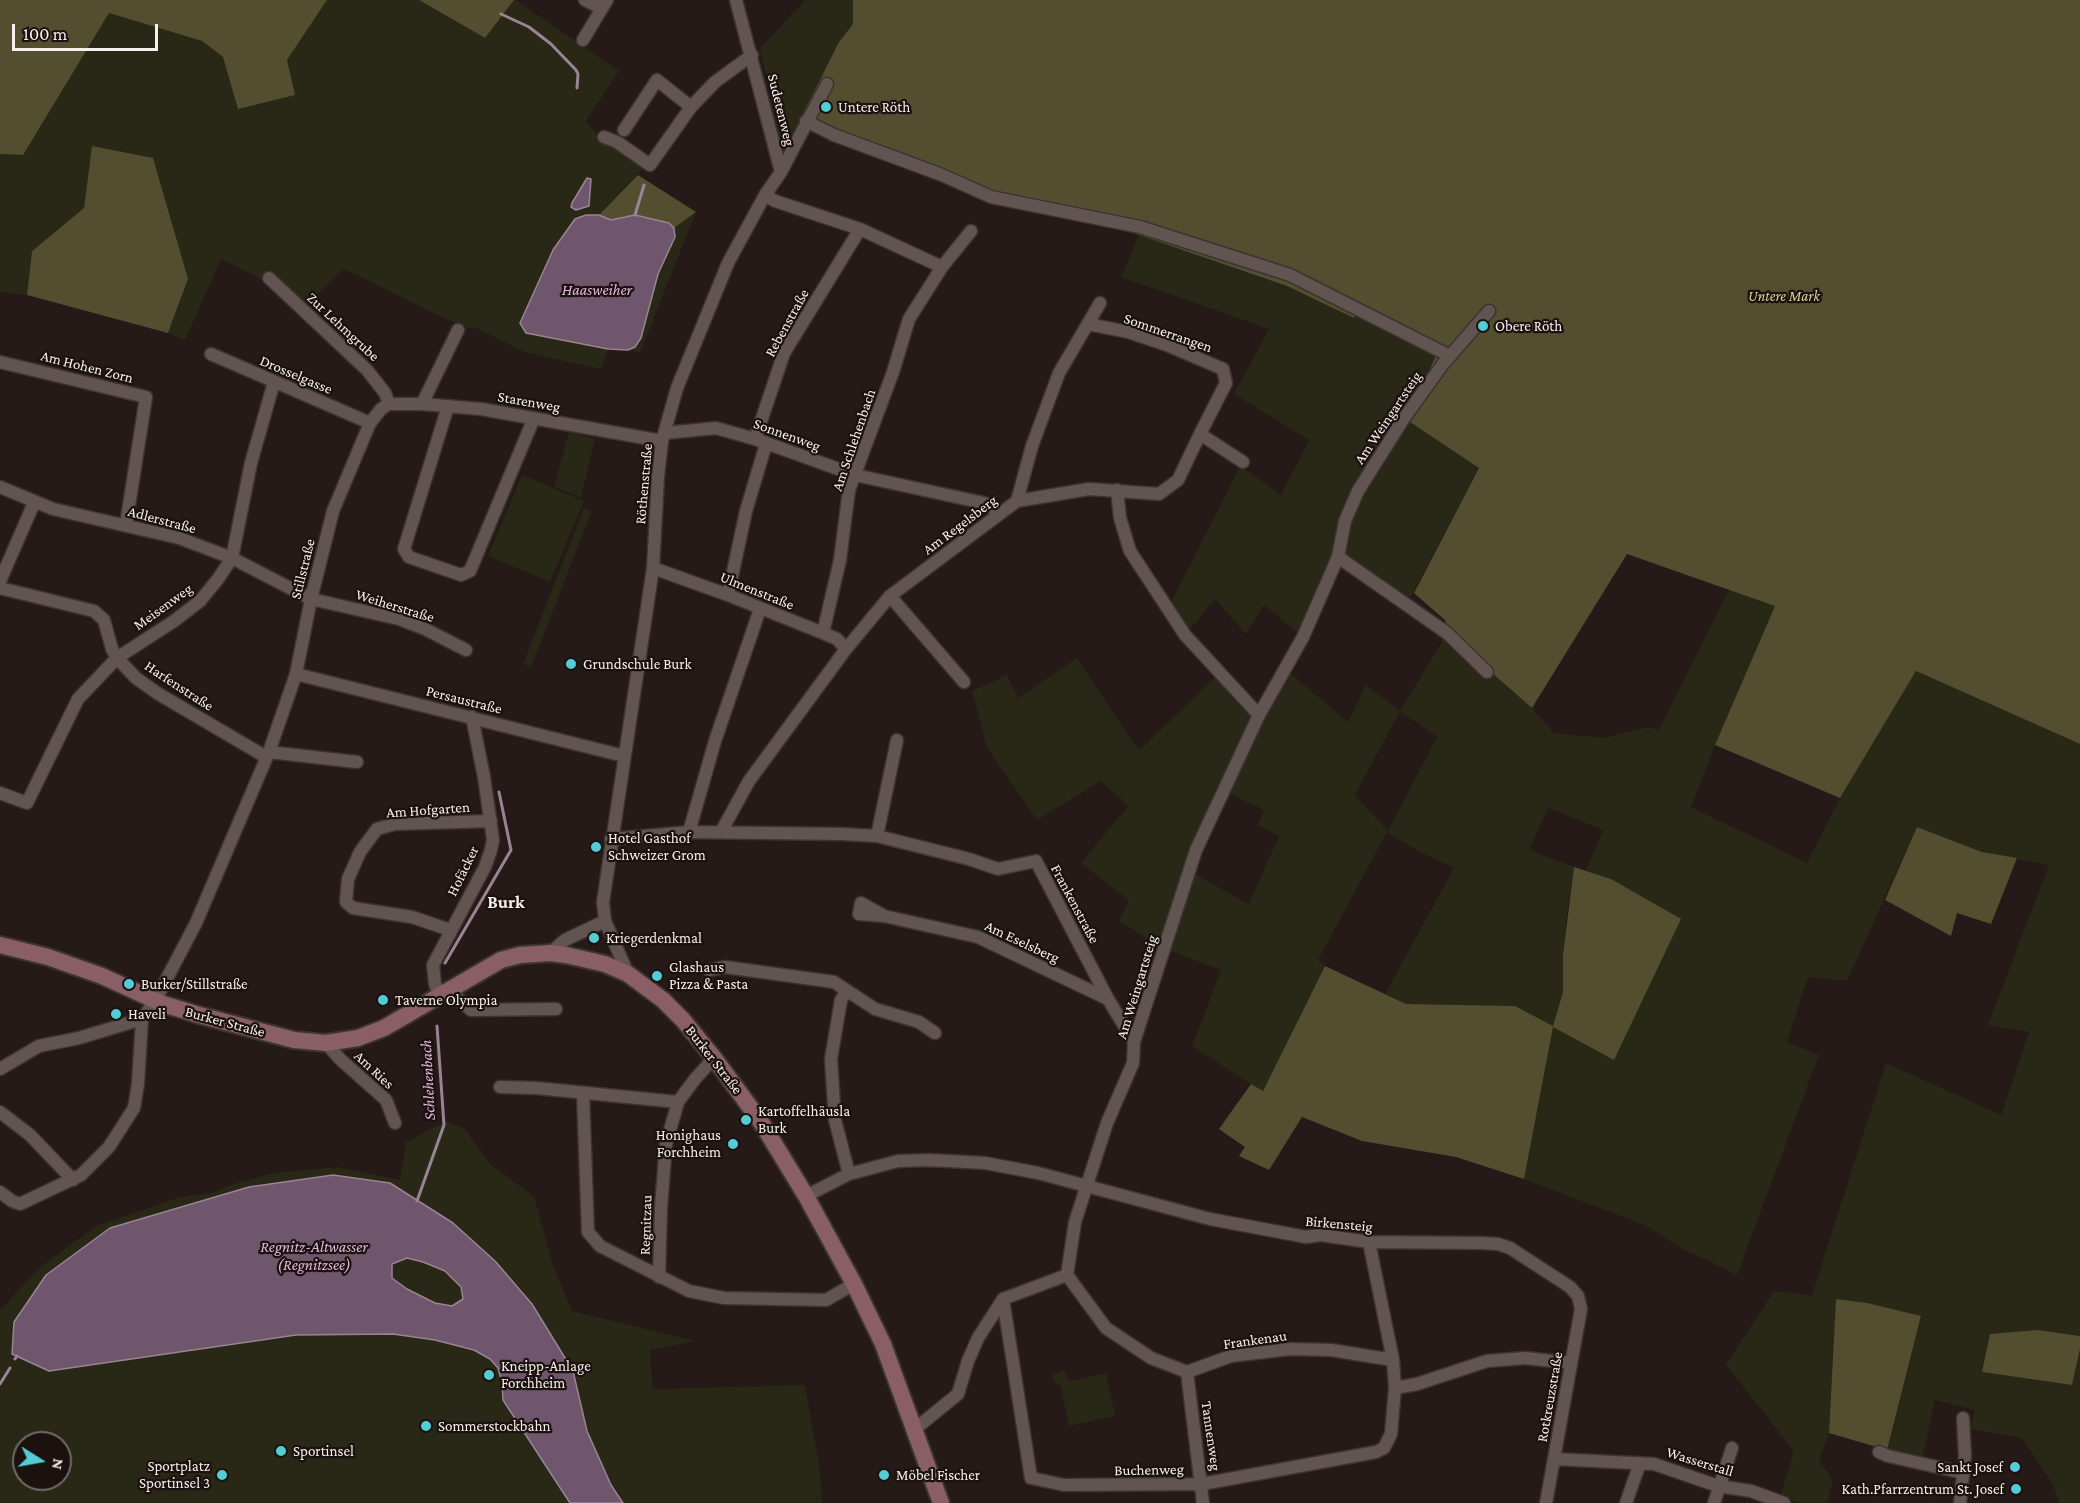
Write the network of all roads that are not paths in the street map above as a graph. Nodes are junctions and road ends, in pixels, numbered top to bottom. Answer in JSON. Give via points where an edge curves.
{"nodes":[{"id":1,"x":585,"y":0,"type":"edge"},
{"id":2,"x":736,"y":0,"type":"edge"},
{"id":3,"x":604,"y":4,"type":"edge"},
{"id":4,"x":583,"y":40,"type":"dead end"},
{"id":5,"x":752,"y":55,"type":"junction"},
{"id":6,"x":827,"y":84,"type":"dead end"},
{"id":7,"x":691,"y":107,"type":"junction"},
{"id":8,"x":806,"y":121,"type":"junction"},
{"id":9,"x":624,"y":130,"type":"dead end"},
{"id":10,"x":604,"y":137,"type":"dead end"},
{"id":11,"x":780,"y":172,"type":"junction"},
{"id":12,"x":765,"y":195,"type":"junction"},
{"id":13,"x":860,"y":229,"type":"junction"},
{"id":14,"x":971,"y":231,"type":"dead end"},
{"id":15,"x":942,"y":267,"type":"junction"},
{"id":16,"x":269,"y":278,"type":"dead end"},
{"id":17,"x":1100,"y":303,"type":"dead end"},
{"id":18,"x":1489,"y":311,"type":"dead end"},
{"id":19,"x":1088,"y":324,"type":"junction"},
{"id":20,"x":458,"y":330,"type":"dead end"},
{"id":21,"x":211,"y":354,"type":"dead end"},
{"id":22,"x":1450,"y":356,"type":"junction"},
{"id":23,"x":0,"y":362,"type":"edge"},
{"id":24,"x":274,"y":382,"type":"junction"},
{"id":25,"x":389,"y":404,"type":"junction"},
{"id":26,"x":422,"y":404,"type":"junction"},
{"id":27,"x":448,"y":406,"type":"junction"},
{"id":28,"x":534,"y":418,"type":"junction"},
{"id":29,"x":370,"y":423,"type":"junction"},
{"id":30,"x":1200,"y":434,"type":"junction"},
{"id":31,"x":663,"y":437,"type":"junction"},
{"id":32,"x":761,"y":441,"type":"junction"},
{"id":33,"x":1243,"y":462,"type":"dead end"},
{"id":34,"x":855,"y":476,"type":"junction"},
{"id":35,"x":0,"y":487,"type":"edge"},
{"id":36,"x":1117,"y":490,"type":"junction"},
{"id":37,"x":1017,"y":501,"type":"junction"},
{"id":38,"x":34,"y":503,"type":"junction"},
{"id":39,"x":1001,"y":513,"type":"junction"},
{"id":40,"x":126,"y":525,"type":"junction"},
{"id":41,"x":1338,"y":557,"type":"junction"},
{"id":42,"x":232,"y":558,"type":"junction"},
{"id":43,"x":653,"y":568,"type":"junction"},
{"id":44,"x":0,"y":581,"type":"edge"},
{"id":45,"x":0,"y":588,"type":"edge"},
{"id":46,"x":728,"y":595,"type":"junction"},
{"id":47,"x":890,"y":596,"type":"junction"},
{"id":48,"x":311,"y":599,"type":"junction"},
{"id":49,"x":760,"y":609,"type":"junction"},
{"id":50,"x":823,"y":633,"type":"junction"},
{"id":51,"x":846,"y":649,"type":"junction"},
{"id":52,"x":466,"y":650,"type":"dead end"},
{"id":53,"x":117,"y":658,"type":"junction"},
{"id":54,"x":1487,"y":672,"type":"dead end"},
{"id":55,"x":296,"y":674,"type":"junction"},
{"id":56,"x":964,"y":682,"type":"dead end"},
{"id":57,"x":1259,"y":715,"type":"junction"},
{"id":58,"x":471,"y":717,"type":"junction"},
{"id":59,"x":897,"y":740,"type":"dead end"},
{"id":60,"x":268,"y":754,"type":"junction"},
{"id":61,"x":624,"y":756,"type":"junction"},
{"id":62,"x":357,"y":762,"type":"dead end"},
{"id":63,"x":0,"y":793,"type":"edge"},
{"id":64,"x":491,"y":821,"type":"junction"},
{"id":65,"x":689,"y":832,"type":"junction"},
{"id":66,"x":722,"y":832,"type":"junction"},
{"id":67,"x":877,"y":836,"type":"junction"},
{"id":68,"x":611,"y":839,"type":"junction"},
{"id":69,"x":884,"y":916,"type":"dead end"},
{"id":70,"x":605,"y":921,"type":"junction"},
{"id":71,"x":450,"y":930,"type":"junction"},
{"id":72,"x":0,"y":945,"type":"edge"},
{"id":73,"x":550,"y":953,"type":"junction"},
{"id":74,"x":709,"y":970,"type":"dead end"},
{"id":75,"x":628,"y":974,"type":"junction"},
{"id":76,"x":847,"y":991,"type":"junction"},
{"id":77,"x":445,"y":993,"type":"junction"},
{"id":78,"x":1108,"y":999,"type":"junction"},
{"id":79,"x":155,"y":1001,"type":"junction"},
{"id":80,"x":556,"y":1009,"type":"dead end"},
{"id":81,"x":142,"y":1019,"type":"junction"},
{"id":82,"x":935,"y":1033,"type":"dead end"},
{"id":83,"x":1134,"y":1041,"type":"junction"},
{"id":84,"x":326,"y":1043,"type":"junction"},
{"id":85,"x":714,"y":1058,"type":"junction"},
{"id":86,"x":0,"y":1070,"type":"edge"},
{"id":87,"x":500,"y":1087,"type":"dead end"},
{"id":88,"x":583,"y":1094,"type":"junction"},
{"id":89,"x":678,"y":1102,"type":"junction"},
{"id":90,"x":0,"y":1112,"type":"edge"},
{"id":91,"x":395,"y":1123,"type":"dead end"},
{"id":92,"x":849,"y":1174,"type":"junction"},
{"id":93,"x":73,"y":1180,"type":"junction"},
{"id":94,"x":1086,"y":1187,"type":"junction"},
{"id":95,"x":0,"y":1192,"type":"edge"},
{"id":96,"x":806,"y":1196,"type":"junction"},
{"id":97,"x":1370,"y":1242,"type":"junction"},
{"id":98,"x":1067,"y":1275,"type":"junction"},
{"id":99,"x":659,"y":1277,"type":"junction"},
{"id":100,"x":854,"y":1284,"type":"junction"},
{"id":101,"x":1578,"y":1296,"type":"joint"},
{"id":102,"x":1003,"y":1299,"type":"junction"},
{"id":103,"x":1393,"y":1360,"type":"junction"},
{"id":104,"x":1571,"y":1364,"type":"junction"},
{"id":105,"x":1187,"y":1372,"type":"junction"},
{"id":106,"x":1395,"y":1388,"type":"junction"},
{"id":107,"x":1963,"y":1418,"type":"dead end"},
{"id":108,"x":915,"y":1429,"type":"junction"},
{"id":109,"x":1732,"y":1448,"type":"dead end"},
{"id":110,"x":1879,"y":1452,"type":"dead end"},
{"id":111,"x":1554,"y":1459,"type":"junction"},
{"id":112,"x":1640,"y":1463,"type":"junction"},
{"id":113,"x":1964,"y":1473,"type":"junction"},
{"id":114,"x":1202,"y":1484,"type":"junction"},
{"id":115,"x":1718,"y":1486,"type":"junction"},
{"id":116,"x":940,"y":1503,"type":"edge"},
{"id":117,"x":1203,"y":1503,"type":"edge"},
{"id":118,"x":1546,"y":1503,"type":"edge"},
{"id":119,"x":1626,"y":1503,"type":"edge"},
{"id":120,"x":1714,"y":1503,"type":"edge"},
{"id":121,"x":1784,"y":1503,"type":"edge"},
{"id":122,"x":1960,"y":1503,"type":"edge"}],
"edges":[{"from":1,"to":3,"type":"street"},
{"from":2,"to":5,"type":"street","name":"Sudetenweg"},
{"from":3,"to":4,"type":"street"},
{"from":5,"to":7,"type":"street","via":[[715,82]]},
{"from":5,"to":11,"type":"street","name":"Sudetenweg"},
{"from":6,"to":8,"type":"street","name":"Röthenstraße"},
{"from":7,"to":9,"type":"street","via":[[657,80]]},
{"from":7,"to":10,"type":"street","via":[[650,165]]},
{"from":8,"to":11,"type":"street","name":"Röthenstraße"},
{"from":8,"to":22,"type":"street","via":[[991,197],[1140,227],[1290,275]]},
{"from":11,"to":12,"type":"street","name":"Röthenstraße"},
{"from":12,"to":13,"type":"street"},
{"from":12,"to":31,"type":"street","name":"Röthenstraße","via":[[707,312],[677,388]]},
{"from":13,"to":15,"type":"street"},
{"from":13,"to":32,"type":"street","name":"Rebenstraße","via":[[784,353]]},
{"from":14,"to":15,"type":"street","name":"Am Schlehenbach"},
{"from":15,"to":34,"type":"street","name":"Am Schlehenbach","via":[[909,319]]},
{"from":16,"to":25,"type":"street","name":"Zur Lehmgrube","via":[[367,370]]},
{"from":17,"to":19,"type":"street"},
{"from":18,"to":22,"type":"street","name":"Am Weingartsteig"},
{"from":19,"to":30,"type":"street","name":"Sommerrangen","via":[[1138,335],[1223,369],[1226,383]]},
{"from":19,"to":37,"type":"street","via":[[1059,373]]},
{"from":20,"to":26,"type":"street"},
{"from":21,"to":24,"type":"street","name":"Drosselgasse"},
{"from":22,"to":41,"type":"street","name":"Am Weingartsteig","via":[[1404,418],[1358,491],[1345,521]]},
{"from":23,"to":40,"type":"street","name":"Am Hohen Zorn","via":[[146,397]]},
{"from":24,"to":29,"type":"street","name":"Drosselgasse"},
{"from":24,"to":42,"type":"street","name":"Meisenweg","via":[[251,463]]},
{"from":25,"to":26,"type":"street","name":"Starenweg"},
{"from":25,"to":29,"type":"street","name":"Stillstraße"},
{"from":26,"to":27,"type":"street","name":"Starenweg"},
{"from":27,"to":28,"type":"street","name":"Starenweg"},
{"from":27,"to":28,"type":"street","via":[[404,549],[409,557],[461,575],[470,571]]},
{"from":28,"to":31,"type":"street","name":"Starenweg"},
{"from":29,"to":48,"type":"street","name":"Stillstraße","via":[[333,511]]},
{"from":30,"to":33,"type":"street"},
{"from":30,"to":36,"type":"street","name":"Am Regelsberg","via":[[1178,480],[1159,494]]},
{"from":31,"to":32,"type":"street","name":"Sonnenweg","via":[[716,428]]},
{"from":31,"to":43,"type":"street","name":"Röthenstraße"},
{"from":32,"to":34,"type":"street","name":"Sonnenweg"},
{"from":32,"to":46,"type":"street","name":"Rebenstraße"},
{"from":34,"to":39,"type":"street","name":"Sonnenweg","via":[[984,503]]},
{"from":34,"to":50,"type":"street","name":"Am Schlehenbach","via":[[849,490],[840,560]]},
{"from":35,"to":38,"type":"street","name":"Adlerstraße"},
{"from":36,"to":37,"type":"street","name":"Am Regelsberg","via":[[1089,489]]},
{"from":36,"to":57,"type":"street","via":[[1130,551],[1185,635]]},
{"from":37,"to":39,"type":"street","name":"Am Regelsberg"},
{"from":38,"to":40,"type":"street","name":"Adlerstraße"},
{"from":38,"to":44,"type":"street"},
{"from":39,"to":47,"type":"street","name":"Am Regelsberg"},
{"from":40,"to":42,"type":"street","name":"Adlerstraße","via":[[178,538]]},
{"from":41,"to":54,"type":"street","via":[[1447,633]]},
{"from":41,"to":57,"type":"street","name":"Am Weingartsteig","via":[[1303,637]]},
{"from":42,"to":48,"type":"street","name":"Adlerstraße"},
{"from":42,"to":53,"type":"street","name":"Meisenweg","via":[[200,601]]},
{"from":43,"to":46,"type":"street","name":"Ulmenstraße"},
{"from":43,"to":61,"type":"street","name":"Röthenstraße"},
{"from":45,"to":53,"type":"street","name":"Harfenstraße","via":[[94,611],[104,620]]},
{"from":46,"to":49,"type":"street","name":"Ulmenstraße"},
{"from":47,"to":51,"type":"street","name":"Am Regelsberg"},
{"from":47,"to":56,"type":"street"},
{"from":48,"to":52,"type":"street","name":"Weiherstraße","via":[[399,619]]},
{"from":48,"to":55,"type":"street","name":"Stillstraße"},
{"from":49,"to":50,"type":"street","name":"Ulmenstraße"},
{"from":49,"to":65,"type":"street"},
{"from":50,"to":51,"type":"street","name":"Ulmenstraße","via":[[837,639]]},
{"from":51,"to":66,"type":"street","name":"Am Regelsberg","via":[[749,781]]},
{"from":53,"to":60,"type":"street","name":"Harfenstraße","via":[[157,693]]},
{"from":53,"to":63,"type":"street","name":"Meisenweg","via":[[78,699],[27,803]]},
{"from":55,"to":58,"type":"street","name":"Persaustraße"},
{"from":55,"to":60,"type":"street","name":"Stillstraße"},
{"from":57,"to":83,"type":"street","name":"Am Weingartsteig","via":[[1196,850]]},
{"from":58,"to":61,"type":"street","name":"Persaustraße"},
{"from":58,"to":64,"type":"street","name":"Hofäcker"},
{"from":59,"to":67,"type":"street"},
{"from":60,"to":62,"type":"street"},
{"from":60,"to":79,"type":"street","name":"Stillstraße","via":[[196,923]]},
{"from":61,"to":68,"type":"street","name":"Röthenstraße"},
{"from":64,"to":71,"type":"street","name":"Hofäcker","via":[[493,840],[488,859]]},
{"from":64,"to":71,"type":"street","name":"Am Hofgarten","via":[[395,824],[377,829],[360,852],[348,879],[346,902],[353,908],[412,917]]},
{"from":65,"to":66,"type":"street","name":"Frankenstraße"},
{"from":65,"to":68,"type":"street","name":"Frankenstraße"},
{"from":66,"to":67,"type":"street","name":"Frankenstraße"},
{"from":67,"to":78,"type":"street","name":"Frankenstraße","via":[[998,869],[1036,861]]},
{"from":68,"to":70,"type":"street","name":"Röthenstraße","via":[[603,902]]},
{"from":69,"to":78,"type":"street","name":"Am Eselsberg","via":[[978,937]]},
{"from":70,"to":73,"type":"street","via":[[565,940]]},
{"from":70,"to":75,"type":"street","name":"Röthenstraße"},
{"from":71,"to":77,"type":"street","name":"Hofäcker","via":[[433,964],[435,984]]},
{"from":72,"to":79,"type":"main road","name":"Burker Straße","via":[[102,976]]},
{"from":73,"to":75,"type":"main road","name":"Burker Straße","via":[[604,964]]},
{"from":73,"to":77,"type":"main road","name":"Burker Straße","via":[[501,960]]},
{"from":74,"to":76,"type":"street","via":[[726,967],[834,982]]},
{"from":75,"to":85,"type":"main road","name":"Burker Straße","via":[[676,1013]]},
{"from":76,"to":82,"type":"street","via":[[875,1009],[919,1022]]},
{"from":76,"to":92,"type":"street","via":[[841,1000],[831,1059],[835,1120]]},
{"from":77,"to":80,"type":"street","via":[[471,1010]]},
{"from":77,"to":84,"type":"main road","name":"Burker Straße","via":[[384,1028],[358,1038]]},
{"from":78,"to":83,"type":"street","name":"Frankenstraße"},
{"from":79,"to":81,"type":"street","name":"Stillstraße"},
{"from":79,"to":84,"type":"main road","name":"Burker Straße","via":[[228,1024],[294,1040]]},
{"from":81,"to":86,"type":"street","via":[[39,1046]]},
{"from":81,"to":93,"type":"street","via":[[134,1108],[109,1147]]},
{"from":83,"to":94,"type":"street","name":"Am Weingartsteig","via":[[1133,1063],[1107,1123]]},
{"from":84,"to":91,"type":"street","name":"Am Ries","via":[[386,1100]]},
{"from":85,"to":89,"type":"street","name":"Regnitzau"},
{"from":85,"to":96,"type":"main road","name":"Burker Straße","via":[[761,1122]]},
{"from":87,"to":88,"type":"street"},
{"from":88,"to":89,"type":"street"},
{"from":88,"to":99,"type":"street","via":[[588,1232],[600,1246]]},
{"from":89,"to":99,"type":"street","name":"Regnitzau","via":[[666,1144]]},
{"from":90,"to":93,"type":"street","via":[[30,1135]]},
{"from":92,"to":94,"type":"street","name":"Birkensteig","via":[[898,1161],[940,1160],[986,1163]]},
{"from":92,"to":96,"type":"street","name":"Birkensteig"},
{"from":93,"to":95,"type":"street","via":[[20,1204]]},
{"from":94,"to":97,"type":"street","name":"Birkensteig","via":[[1210,1219],[1306,1237]]},
{"from":94,"to":98,"type":"street","name":"Am Weingartsteig","via":[[1075,1222]]},
{"from":96,"to":100,"type":"main road","name":"Burker Straße"},
{"from":97,"to":101,"type":"street","name":"Birkensteig","via":[[1498,1244],[1536,1264]]},
{"from":97,"to":103,"type":"street"},
{"from":98,"to":102,"type":"street"},
{"from":98,"to":105,"type":"street","via":[[1106,1328],[1151,1358]]},
{"from":99,"to":100,"type":"street","name":"Regnitzau","via":[[689,1291],[724,1298],[826,1300]]},
{"from":100,"to":108,"type":"main road","name":"Burker Straße","via":[[883,1344]]},
{"from":101,"to":104,"type":"street","name":"Rotkreuzstraße","via":[[1581,1310]]},
{"from":102,"to":108,"type":"street","via":[[978,1338],[958,1394]]},
{"from":102,"to":114,"type":"street","name":"Buchenweg","via":[[1031,1478],[1064,1485]]},
{"from":103,"to":105,"type":"street","name":"Frankenau","via":[[1330,1350],[1290,1349],[1231,1356]]},
{"from":103,"to":106,"type":"street"},
{"from":104,"to":106,"type":"street","via":[[1525,1358],[1486,1362]]},
{"from":104,"to":111,"type":"street","name":"Rotkreuzstraße"},
{"from":105,"to":114,"type":"street","name":"Tannenweg"},
{"from":106,"to":114,"type":"street","name":"Buchenweg","via":[[1391,1434],[1384,1448],[1376,1452]]},
{"from":107,"to":113,"type":"street"},
{"from":108,"to":116,"type":"main road","name":"Burker Straße"},
{"from":109,"to":115,"type":"street"},
{"from":110,"to":113,"type":"street"},
{"from":111,"to":112,"type":"street","name":"Wasserstall"},
{"from":111,"to":118,"type":"street","name":"Rotkreuzstraße"},
{"from":112,"to":115,"type":"street","name":"Wasserstall","via":[[1654,1464]]},
{"from":112,"to":119,"type":"street"},
{"from":113,"to":122,"type":"street"},
{"from":114,"to":117,"type":"street","name":"Tannenweg"},
{"from":115,"to":120,"type":"street"},
{"from":115,"to":121,"type":"street","name":"Wasserstall","via":[[1750,1491]]}]}
